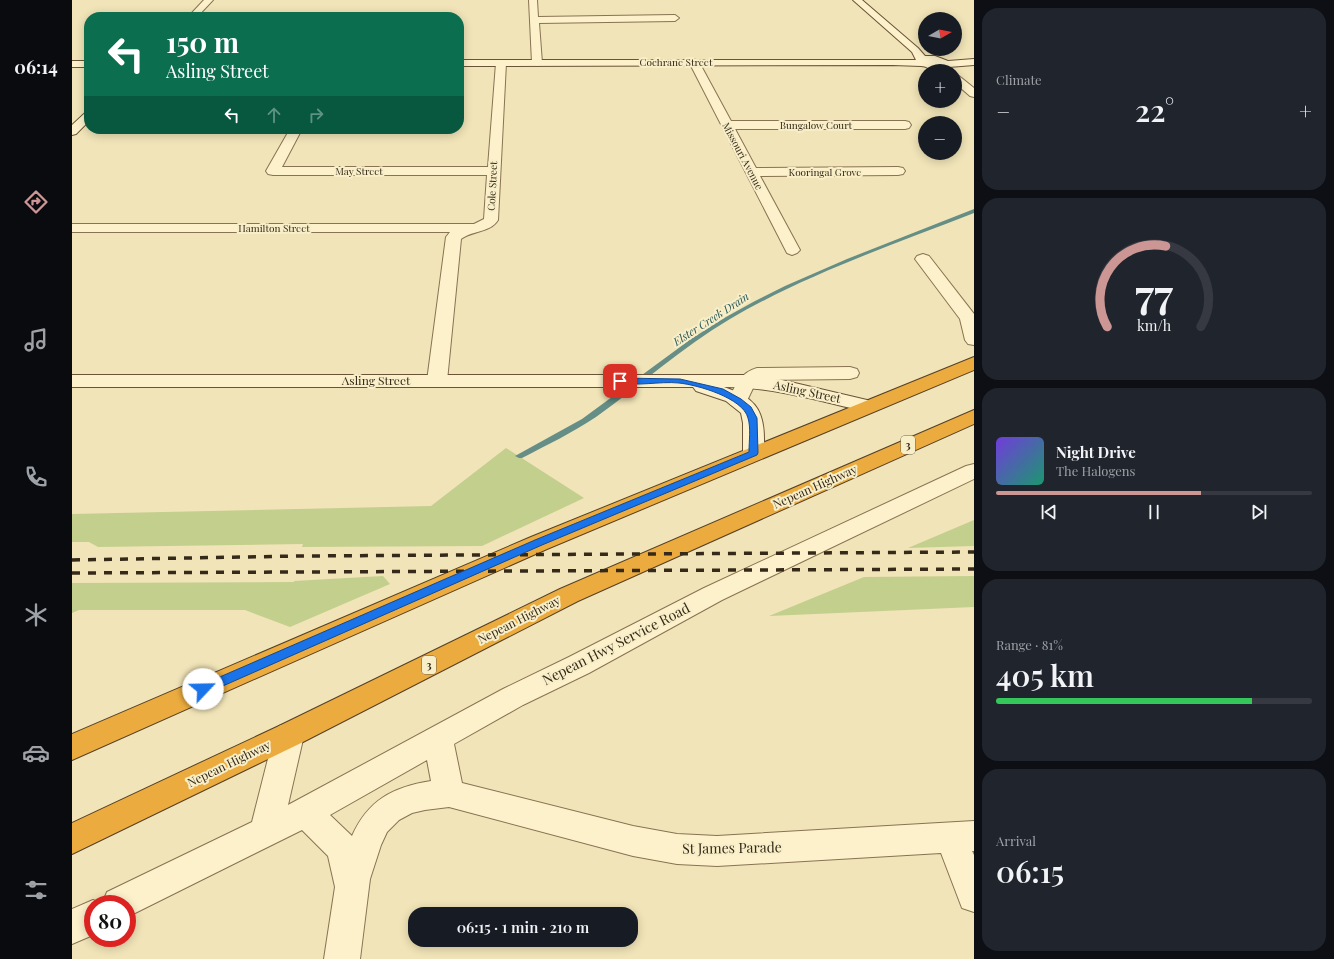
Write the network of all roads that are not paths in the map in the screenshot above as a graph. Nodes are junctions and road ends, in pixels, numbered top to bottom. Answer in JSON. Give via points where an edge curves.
{"nodes":[{"id":1,"x":209,"y":0,"type":"edge"},
{"id":2,"x":533,"y":0,"type":"edge"},
{"id":3,"x":857,"y":0,"type":"edge"},
{"id":4,"x":197,"y":12,"type":"edge"},
{"id":5,"x":675,"y":18,"type":"dead end"},
{"id":6,"x":534,"y":20,"type":"junction"},
{"id":7,"x":694,"y":62,"type":"junction"},
{"id":8,"x":971,"y":62,"type":"edge"},
{"id":9,"x":464,"y":63,"type":"edge"},
{"id":10,"x":501,"y":63,"type":"junction"},
{"id":11,"x":537,"y":63,"type":"junction"},
{"id":12,"x":72,"y":64,"type":"edge"},
{"id":13,"x":84,"y":64,"type":"edge"},
{"id":14,"x":935,"y":64,"type":"edge"},
{"id":15,"x":962,"y":84,"type":"edge"},
{"id":16,"x":974,"y":94,"type":"edge"},
{"id":17,"x":84,"y":119,"type":"edge"},
{"id":18,"x":727,"y":125,"type":"junction"},
{"id":19,"x":905,"y":125,"type":"dead end"},
{"id":20,"x":72,"y":130,"type":"edge"},
{"id":21,"x":293,"y":134,"type":"edge"},
{"id":22,"x":493,"y":171,"type":"junction"},
{"id":23,"x":898,"y":171,"type":"dead end"},
{"id":24,"x":752,"y":172,"type":"junction"},
{"id":25,"x":72,"y":228,"type":"edge"},
{"id":26,"x":475,"y":228,"type":"junction"},
{"id":27,"x":792,"y":250,"type":"dead end"},
{"id":28,"x":923,"y":259,"type":"dead end"},
{"id":29,"x":971,"y":320,"type":"edge"},
{"id":30,"x":974,"y":340,"type":"edge"},
{"id":31,"x":974,"y":363,"type":"edge"},
{"id":32,"x":956,"y":369,"type":"junction"},
{"id":33,"x":850,"y":373,"type":"dead end"},
{"id":34,"x":974,"y":380,"type":"edge"},
{"id":35,"x":72,"y":381,"type":"edge"},
{"id":36,"x":437,"y":381,"type":"junction"},
{"id":37,"x":680,"y":381,"type":"junction"},
{"id":38,"x":747,"y":381,"type":"junction"},
{"id":39,"x":738,"y":401,"type":"junction"},
{"id":40,"x":867,"y":406,"type":"junction"},
{"id":41,"x":974,"y":416,"type":"edge"},
{"id":42,"x":754,"y":453,"type":"junction"},
{"id":43,"x":974,"y":471,"type":"edge"},
{"id":44,"x":289,"y":735,"type":"junction"},
{"id":45,"x":438,"y":739,"type":"junction"},
{"id":46,"x":72,"y":747,"type":"edge"},
{"id":47,"x":449,"y":793,"type":"junction"},
{"id":48,"x":306,"y":812,"type":"junction"},
{"id":49,"x":266,"y":832,"type":"junction"},
{"id":50,"x":963,"y":837,"type":"edge"},
{"id":51,"x":72,"y":839,"type":"edge"},
{"id":52,"x":352,"y":886,"type":"junction"},
{"id":53,"x":136,"y":896,"type":"edge"},
{"id":54,"x":974,"y":896,"type":"edge"},
{"id":55,"x":84,"y":921,"type":"edge"},
{"id":56,"x":72,"y":927,"type":"edge"},
{"id":57,"x":342,"y":959,"type":"edge"}],
"edges":[{"from":1,"to":4,"type":"street"},
{"from":2,"to":6,"type":"street"},
{"from":3,"to":14,"type":"street"},
{"from":5,"to":6,"type":"street"},
{"from":6,"to":11,"type":"street"},
{"from":7,"to":11,"type":"street","name":"Cochrane Street"},
{"from":7,"to":14,"type":"street","name":"Cochrane Street"},
{"from":7,"to":18,"type":"street","name":"Missouri Avenue"},
{"from":8,"to":14,"type":"street","name":"Cochrane Street"},
{"from":9,"to":10,"type":"street","name":"Cochrane Street"},
{"from":10,"to":11,"type":"street","name":"Cochrane Street"},
{"from":10,"to":22,"type":"street","name":"Cole Street"},
{"from":12,"to":13,"type":"street"},
{"from":15,"to":16,"type":"street"},
{"from":17,"to":20,"type":"street"},
{"from":18,"to":19,"type":"street","name":"Bungalow Court"},
{"from":18,"to":24,"type":"street","name":"Missouri Avenue"},
{"from":21,"to":22,"type":"street","name":"May Street","via":[[273,172]]},
{"from":22,"to":26,"type":"street","name":"Cole Street","via":[[491,220]]},
{"from":23,"to":24,"type":"street","name":"Kooringal Grove"},
{"from":24,"to":27,"type":"street","name":"Missouri Avenue"},
{"from":25,"to":26,"type":"street","name":"Hamilton Street"},
{"from":26,"to":36,"type":"street","name":"Cole Street","via":[[460,232],[454,237]]},
{"from":28,"to":29,"type":"street"},
{"from":29,"to":30,"type":"street"},
{"from":31,"to":32,"type":"highway"},
{"from":32,"to":34,"type":"highway"},
{"from":32,"to":40,"type":"highway"},
{"from":33,"to":38,"type":"street","name":"Asling Street","via":[[761,374]]},
{"from":35,"to":36,"type":"street","name":"Asling Street"},
{"from":36,"to":37,"type":"street","name":"Asling Street"},
{"from":37,"to":38,"type":"street","name":"Asling Street"},
{"from":37,"to":39,"type":"street","name":"Asling Street","via":[[720,391]]},
{"from":38,"to":39,"type":"street"},
{"from":38,"to":40,"type":"street","name":"Asling Street","via":[[782,386]]},
{"from":39,"to":42,"type":"street","name":"Asling Street","via":[[748,409],[752,418]]},
{"from":40,"to":42,"type":"highway"},
{"from":41,"to":44,"type":"highway","name":"Nepean Highway","number":"3","via":[[569,595]]},
{"from":42,"to":46,"type":"highway","via":[[539,543]]},
{"from":43,"to":45,"type":"street","name":"Nepean Hwy Service Road","via":[[712,594],[513,697]]},
{"from":44,"to":49,"type":"street"},
{"from":44,"to":51,"type":"highway","name":"Nepean Highway","number":"3"},
{"from":45,"to":47,"type":"street"},
{"from":45,"to":48,"type":"street","name":"Nepean Hwy Service Road"},
{"from":47,"to":50,"type":"street","name":"St James Parade","via":[[678,849],[717,851]]},
{"from":47,"to":52,"type":"street","name":"St James Parade","via":[[406,800],[388,810],[366,842]]},
{"from":48,"to":49,"type":"street","name":"Nepean Hwy Service Road"},
{"from":48,"to":52,"type":"street","via":[[342,848]]},
{"from":49,"to":53,"type":"street","name":"Nepean Hwy Service Road"},
{"from":50,"to":54,"type":"street"},
{"from":52,"to":57,"type":"street"},
{"from":55,"to":56,"type":"street"}]}
